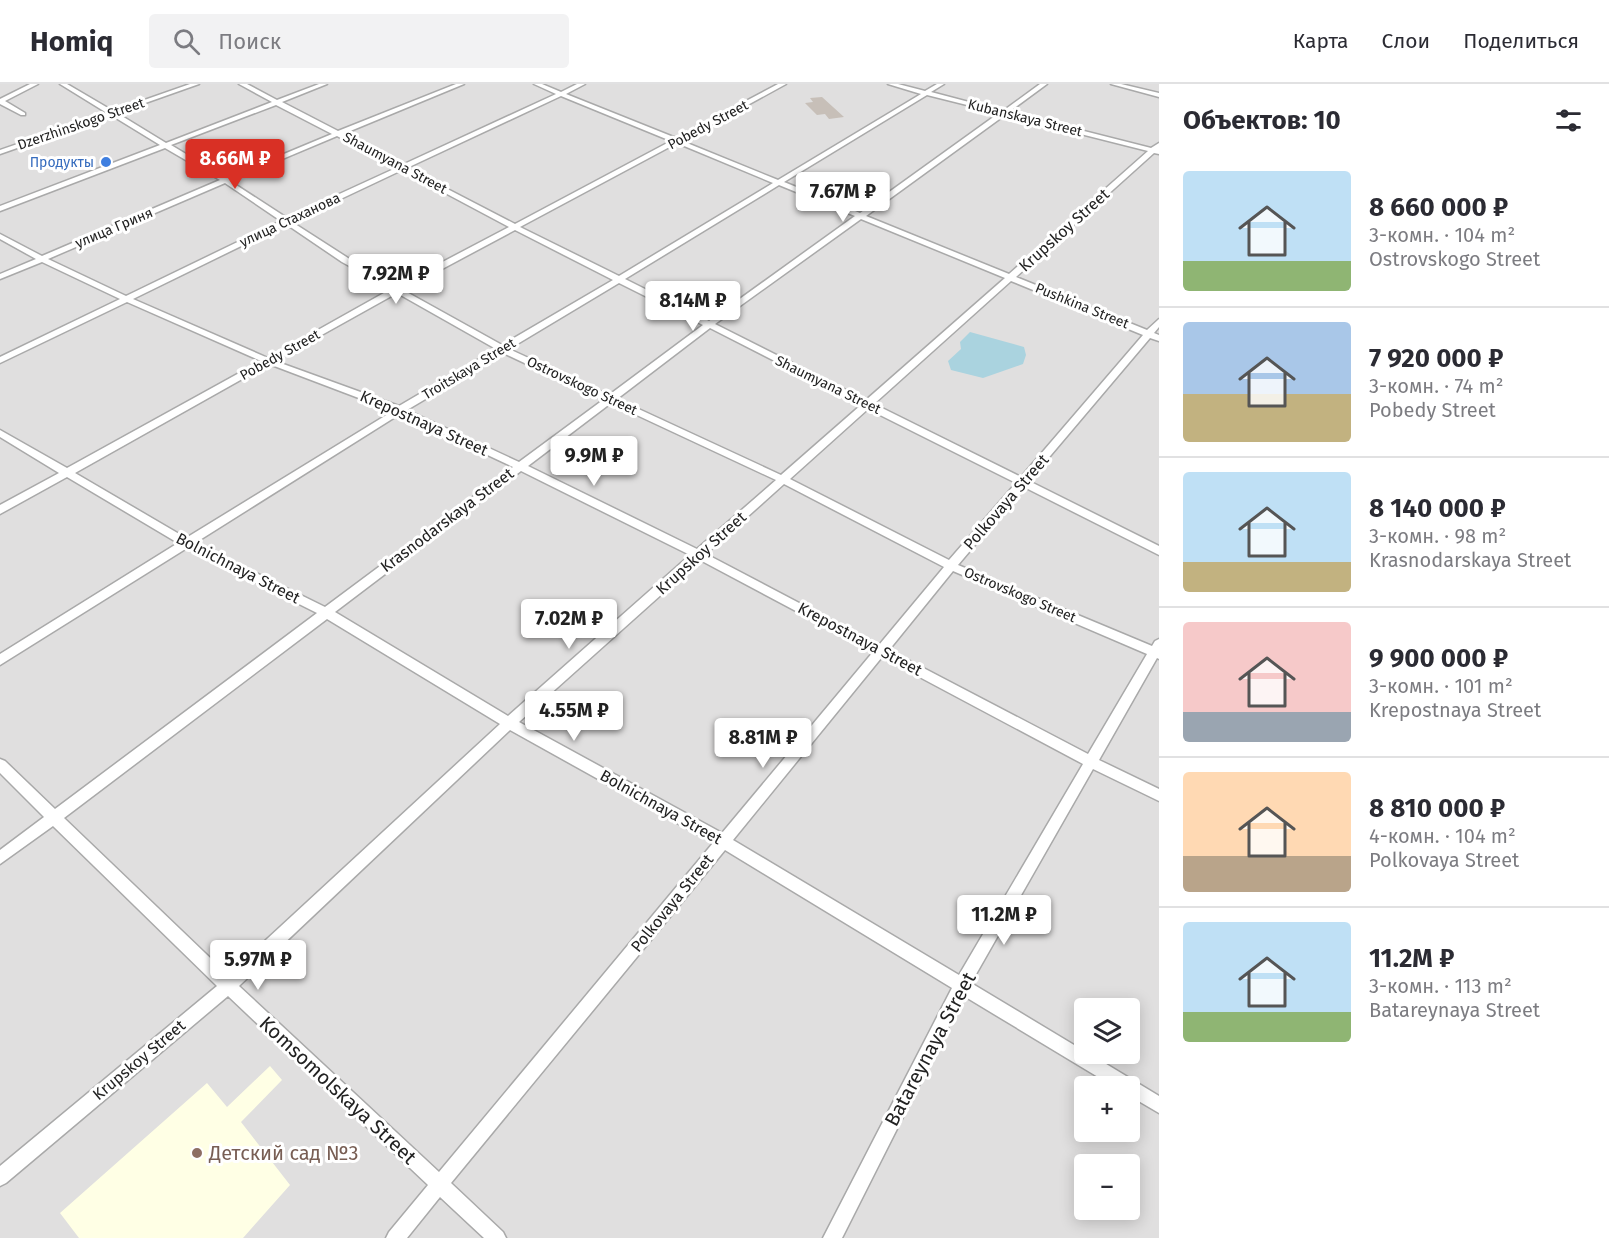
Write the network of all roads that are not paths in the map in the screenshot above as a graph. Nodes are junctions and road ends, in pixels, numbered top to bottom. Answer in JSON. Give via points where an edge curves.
{"nodes":[{"id":1,"x":35,"y":84,"type":"edge"},
{"id":2,"x":63,"y":84,"type":"edge"},
{"id":3,"x":196,"y":84,"type":"edge"},
{"id":4,"x":242,"y":84,"type":"edge"},
{"id":5,"x":324,"y":84,"type":"edge"},
{"id":6,"x":461,"y":84,"type":"edge"},
{"id":7,"x":537,"y":84,"type":"edge"},
{"id":8,"x":582,"y":84,"type":"edge"},
{"id":9,"x":783,"y":84,"type":"edge"},
{"id":10,"x":891,"y":84,"type":"edge"},
{"id":11,"x":941,"y":84,"type":"edge"},
{"id":12,"x":1044,"y":84,"type":"edge"},
{"id":13,"x":1114,"y":84,"type":"edge"},
{"id":14,"x":927,"y":93,"type":"junction"},
{"id":15,"x":560,"y":94,"type":"junction"},
{"id":16,"x":1159,"y":95,"type":"edge"},
{"id":17,"x":0,"y":101,"type":"edge"},
{"id":18,"x":279,"y":102,"type":"junction"},
{"id":19,"x":111,"y":113,"type":"junction"},
{"id":20,"x":1004,"y":113,"type":"junction"},
{"id":21,"x":23,"y":114,"type":"dead end"},
{"id":22,"x":340,"y":133,"type":"junction"},
{"id":23,"x":676,"y":142,"type":"junction"},
{"id":24,"x":166,"y":145,"type":"junction"},
{"id":25,"x":1157,"y":149,"type":"edge"},
{"id":26,"x":0,"y":152,"type":"edge"},
{"id":27,"x":402,"y":167,"type":"junction"},
{"id":28,"x":226,"y":181,"type":"junction"},
{"id":29,"x":778,"y":183,"type":"junction"},
{"id":30,"x":0,"y":209,"type":"edge"},
{"id":31,"x":861,"y":217,"type":"junction"},
{"id":32,"x":285,"y":222,"type":"junction"},
{"id":33,"x":515,"y":227,"type":"junction"},
{"id":34,"x":0,"y":236,"type":"edge"},
{"id":35,"x":42,"y":259,"type":"junction"},
{"id":36,"x":0,"y":277,"type":"edge"},
{"id":37,"x":1012,"y":277,"type":"junction"},
{"id":38,"x":620,"y":279,"type":"junction"},
{"id":39,"x":396,"y":290,"type":"junction"},
{"id":40,"x":127,"y":299,"type":"junction"},
{"id":41,"x":1159,"y":322,"type":"edge"},
{"id":42,"x":709,"y":325,"type":"junction"},
{"id":43,"x":1154,"y":336,"type":"edge"},
{"id":44,"x":502,"y":349,"type":"junction"},
{"id":45,"x":0,"y":360,"type":"edge"},
{"id":46,"x":268,"y":361,"type":"junction"},
{"id":47,"x":610,"y":400,"type":"junction"},
{"id":48,"x":868,"y":404,"type":"junction"},
{"id":49,"x":400,"y":410,"type":"junction"},
{"id":50,"x":0,"y":433,"type":"edge"},
{"id":51,"x":519,"y":466,"type":"junction"},
{"id":52,"x":68,"y":473,"type":"junction"},
{"id":53,"x":784,"y":480,"type":"junction"},
{"id":54,"x":1024,"y":482,"type":"junction"},
{"id":55,"x":0,"y":510,"type":"edge"},
{"id":56,"x":186,"y":543,"type":"junction"},
{"id":57,"x":1159,"y":551,"type":"edge"},
{"id":58,"x":699,"y":555,"type":"junction"},
{"id":59,"x":951,"y":566,"type":"junction"},
{"id":60,"x":325,"y":612,"type":"junction"},
{"id":61,"x":883,"y":650,"type":"junction"},
{"id":62,"x":1157,"y":650,"type":"edge"},
{"id":63,"x":0,"y":660,"type":"edge"},
{"id":64,"x":509,"y":723,"type":"junction"},
{"id":65,"x":1091,"y":762,"type":"junction"},
{"id":66,"x":0,"y":765,"type":"edge"},
{"id":67,"x":1159,"y":795,"type":"edge"},
{"id":68,"x":56,"y":817,"type":"junction"},
{"id":69,"x":723,"y":841,"type":"junction"},
{"id":70,"x":0,"y":858,"type":"edge"},
{"id":71,"x":228,"y":986,"type":"junction"},
{"id":72,"x":961,"y":986,"type":"junction"},
{"id":73,"x":1111,"y":1076,"type":"edge"},
{"id":74,"x":1140,"y":1094,"type":"edge"},
{"id":75,"x":1159,"y":1105,"type":"edge"},
{"id":76,"x":0,"y":1177,"type":"edge"},
{"id":77,"x":440,"y":1185,"type":"junction"},
{"id":78,"x":395,"y":1238,"type":"edge"},
{"id":79,"x":496,"y":1238,"type":"edge"},
{"id":80,"x":832,"y":1238,"type":"edge"}],
"edges":[{"from":1,"to":17,"type":"street"},
{"from":2,"to":19,"type":"street","name":"Ostrovskogo Street"},
{"from":3,"to":19,"type":"street","name":"Dzerzhinskogo Street"},
{"from":4,"to":18,"type":"street","name":"Shaumyana Street"},
{"from":5,"to":18,"type":"street"},
{"from":6,"to":22,"type":"street","name":"улица Гриня"},
{"from":7,"to":15,"type":"street","name":"Pushkina Street"},
{"from":8,"to":15,"type":"street","name":"улица Стаханова"},
{"from":9,"to":23,"type":"street","name":"Pobedy Street"},
{"from":10,"to":14,"type":"street","name":"Kubanskaya Street"},
{"from":11,"to":14,"type":"street","name":"Troitskaya Street"},
{"from":12,"to":20,"type":"street","name":"Krasnodarskaya Street"},
{"from":13,"to":16,"type":"street"},
{"from":14,"to":20,"type":"street","name":"Kubanskaya Street"},
{"from":14,"to":29,"type":"street","name":"Troitskaya Street"},
{"from":15,"to":23,"type":"street","name":"Pushkina Street"},
{"from":15,"to":27,"type":"street","name":"улица Стаханова"},
{"from":17,"to":21,"type":"street"},
{"from":18,"to":22,"type":"street","name":"Shaumyana Street"},
{"from":18,"to":24,"type":"street"},
{"from":19,"to":24,"type":"street","name":"Ostrovskogo Street"},
{"from":19,"to":26,"type":"street","name":"Dzerzhinskogo Street"},
{"from":20,"to":25,"type":"street","name":"Kubanskaya Street"},
{"from":20,"to":31,"type":"street","name":"Krasnodarskaya Street"},
{"from":22,"to":27,"type":"street","name":"Shaumyana Street"},
{"from":22,"to":28,"type":"street","name":"улица Гриня"},
{"from":23,"to":29,"type":"street","name":"Pushkina Street"},
{"from":23,"to":33,"type":"street","name":"Pobedy Street"},
{"from":24,"to":28,"type":"street","name":"Ostrovskogo Street"},
{"from":24,"to":30,"type":"street"},
{"from":25,"to":37,"type":"street","name":"Krupskoy Street"},
{"from":27,"to":32,"type":"street","name":"улица Стаханова"},
{"from":27,"to":33,"type":"street","name":"Shaumyana Street"},
{"from":28,"to":32,"type":"street","name":"Ostrovskogo Street"},
{"from":28,"to":35,"type":"street","name":"улица Гриня"},
{"from":29,"to":31,"type":"street","name":"Pushkina Street"},
{"from":29,"to":38,"type":"street","name":"Troitskaya Street"},
{"from":31,"to":37,"type":"street","name":"Pushkina Street"},
{"from":31,"to":42,"type":"street","name":"Krasnodarskaya Street"},
{"from":32,"to":39,"type":"street","name":"Ostrovskogo Street"},
{"from":32,"to":40,"type":"street","name":"улица Стаханова"},
{"from":33,"to":38,"type":"street","name":"Shaumyana Street"},
{"from":33,"to":39,"type":"street","name":"Pobedy Street"},
{"from":34,"to":35,"type":"street","name":"Krepostnaya Street"},
{"from":35,"to":36,"type":"street","name":"улица Гриня"},
{"from":35,"to":40,"type":"street","name":"Krepostnaya Street"},
{"from":37,"to":43,"type":"street","name":"Pushkina Street"},
{"from":37,"to":48,"type":"street","name":"Krupskoy Street"},
{"from":38,"to":42,"type":"street","name":"Shaumyana Street"},
{"from":38,"to":44,"type":"street","name":"Troitskaya Street"},
{"from":39,"to":44,"type":"street","name":"Ostrovskogo Street"},
{"from":39,"to":46,"type":"street","name":"Pobedy Street"},
{"from":40,"to":45,"type":"street","name":"улица Стаханова"},
{"from":40,"to":46,"type":"street","name":"Krepostnaya Street"},
{"from":41,"to":43,"type":"street","name":"Polkovaya Street"},
{"from":42,"to":47,"type":"street","name":"Krasnodarskaya Street"},
{"from":42,"to":48,"type":"street","name":"Shaumyana Street"},
{"from":43,"to":54,"type":"street","name":"Polkovaya Street"},
{"from":44,"to":47,"type":"street","name":"Ostrovskogo Street"},
{"from":44,"to":49,"type":"street","name":"Troitskaya Street"},
{"from":46,"to":49,"type":"street","name":"Krepostnaya Street"},
{"from":46,"to":52,"type":"street","name":"Pobedy Street"},
{"from":47,"to":51,"type":"street","name":"Krasnodarskaya Street"},
{"from":47,"to":53,"type":"street","name":"Ostrovskogo Street"},
{"from":48,"to":53,"type":"street","name":"Krupskoy Street"},
{"from":48,"to":54,"type":"street","name":"Shaumyana Street"},
{"from":49,"to":51,"type":"street","name":"Krepostnaya Street"},
{"from":49,"to":56,"type":"street","name":"Troitskaya Street"},
{"from":50,"to":52,"type":"street","name":"Bolnichnaya Street"},
{"from":51,"to":58,"type":"street","name":"Krepostnaya Street"},
{"from":51,"to":60,"type":"street","name":"Krasnodarskaya Street"},
{"from":52,"to":55,"type":"street","name":"Pobedy Street"},
{"from":52,"to":56,"type":"street","name":"Bolnichnaya Street"},
{"from":53,"to":58,"type":"street","name":"Krupskoy Street"},
{"from":53,"to":59,"type":"street","name":"Ostrovskogo Street"},
{"from":54,"to":57,"type":"street","name":"Shaumyana Street"},
{"from":54,"to":59,"type":"street","name":"Polkovaya Street"},
{"from":56,"to":60,"type":"street","name":"Bolnichnaya Street"},
{"from":56,"to":63,"type":"street","name":"Troitskaya Street"},
{"from":58,"to":61,"type":"street","name":"Krepostnaya Street"},
{"from":58,"to":64,"type":"street","name":"Krupskoy Street"},
{"from":59,"to":61,"type":"street","name":"Polkovaya Street"},
{"from":59,"to":62,"type":"street","name":"Ostrovskogo Street"},
{"from":60,"to":64,"type":"street","name":"Bolnichnaya Street"},
{"from":60,"to":68,"type":"street","name":"Krasnodarskaya Street"},
{"from":61,"to":65,"type":"street","name":"Krepostnaya Street"},
{"from":61,"to":69,"type":"street","name":"Polkovaya Street"},
{"from":62,"to":65,"type":"street","name":"Batareynaya Street"},
{"from":64,"to":69,"type":"street","name":"Bolnichnaya Street"},
{"from":64,"to":71,"type":"street","name":"Krupskoy Street"},
{"from":65,"to":67,"type":"street","name":"Krepostnaya Street"},
{"from":65,"to":72,"type":"street","name":"Batareynaya Street"},
{"from":66,"to":68,"type":"street","name":"Komsomolskaya Street"},
{"from":68,"to":70,"type":"street","name":"Krasnodarskaya Street"},
{"from":68,"to":71,"type":"street","name":"Komsomolskaya Street"},
{"from":69,"to":72,"type":"street","name":"Bolnichnaya Street"},
{"from":69,"to":77,"type":"street","name":"Polkovaya Street"},
{"from":71,"to":76,"type":"street","name":"Krupskoy Street"},
{"from":71,"to":77,"type":"street","name":"Komsomolskaya Street"},
{"from":72,"to":73,"type":"street","name":"Bolnichnaya Street"},
{"from":72,"to":80,"type":"street","name":"Batareynaya Street"},
{"from":74,"to":75,"type":"street","name":"Bolnichnaya Street"},
{"from":77,"to":78,"type":"street","name":"Polkovaya Street"},
{"from":77,"to":79,"type":"street","name":"Komsomolskaya Street"}]}
